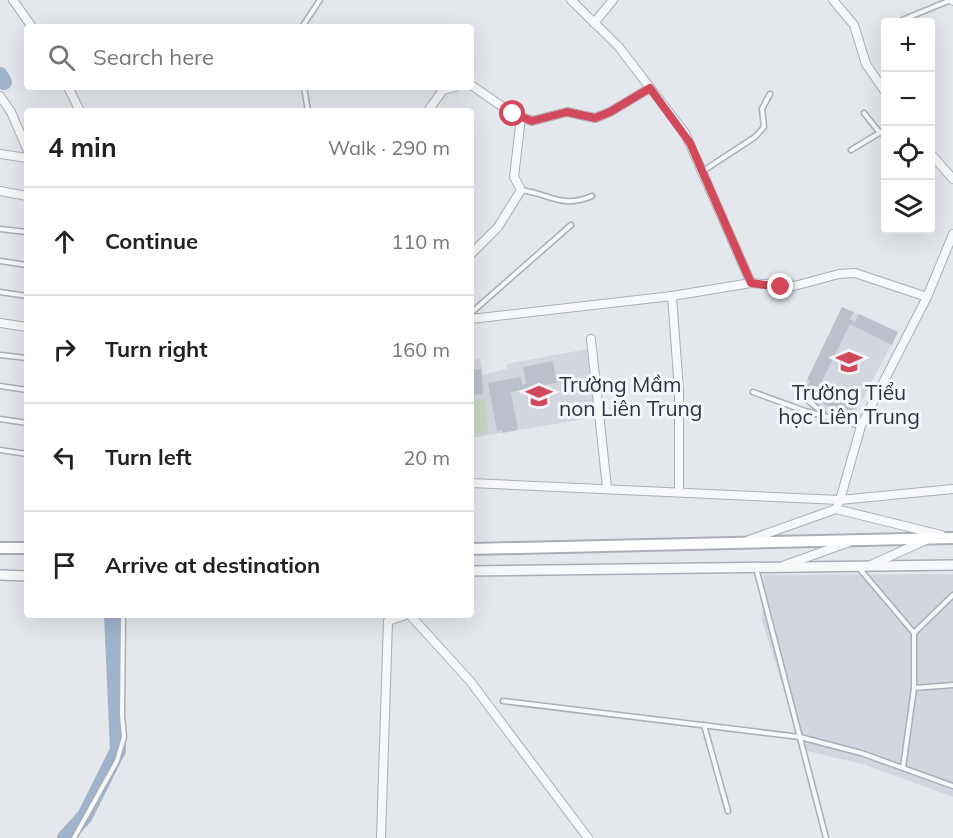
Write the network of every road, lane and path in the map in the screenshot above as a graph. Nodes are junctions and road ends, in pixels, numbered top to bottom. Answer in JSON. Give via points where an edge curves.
{"nodes":[{"id":1,"x":13,"y":0,"type":"edge"},
{"id":2,"x":320,"y":0,"type":"edge"},
{"id":3,"x":571,"y":0,"type":"edge"},
{"id":4,"x":613,"y":0,"type":"edge"},
{"id":5,"x":834,"y":0,"type":"edge"},
{"id":6,"x":952,"y":0,"type":"edge"},
{"id":7,"x":907,"y":18,"type":"edge"},
{"id":8,"x":594,"y":23,"type":"junction"},
{"id":9,"x":30,"y":24,"type":"edge"},
{"id":10,"x":304,"y":24,"type":"edge"},
{"id":11,"x":474,"y":87,"type":"edge"},
{"id":12,"x":881,"y":87,"type":"edge"},
{"id":13,"x":650,"y":88,"type":"junction"},
{"id":14,"x":70,"y":90,"type":"edge"},
{"id":15,"x":304,"y":90,"type":"edge"},
{"id":16,"x":443,"y":90,"type":"edge"},
{"id":17,"x":770,"y":94,"type":"dead end"},
{"id":18,"x":0,"y":96,"type":"edge"},
{"id":19,"x":3,"y":105,"type":"edge"},
{"id":20,"x":78,"y":108,"type":"edge"},
{"id":21,"x":308,"y":108,"type":"edge"},
{"id":22,"x":430,"y":108,"type":"edge"},
{"id":23,"x":864,"y":113,"type":"dead end"},
{"id":24,"x":521,"y":117,"type":"junction"},
{"id":25,"x":880,"y":133,"type":"joint"},
{"id":26,"x":24,"y":144,"type":"edge"},
{"id":27,"x":851,"y":150,"type":"dead end"},
{"id":28,"x":0,"y":154,"type":"edge"},
{"id":29,"x":24,"y":158,"type":"edge"},
{"id":30,"x":935,"y":158,"type":"edge"},
{"id":31,"x":703,"y":171,"type":"junction"},
{"id":32,"x":952,"y":177,"type":"edge"},
{"id":33,"x":521,"y":190,"type":"junction"},
{"id":34,"x":0,"y":191,"type":"edge"},
{"id":35,"x":24,"y":195,"type":"edge"},
{"id":36,"x":592,"y":196,"type":"dead end"},
{"id":37,"x":571,"y":225,"type":"dead end"},
{"id":38,"x":0,"y":229,"type":"edge"},
{"id":39,"x":24,"y":232,"type":"edge"},
{"id":40,"x":953,"y":234,"type":"edge"},
{"id":41,"x":474,"y":252,"type":"edge"},
{"id":42,"x":0,"y":261,"type":"edge"},
{"id":43,"x":24,"y":264,"type":"edge"},
{"id":44,"x":751,"y":283,"type":"junction"},
{"id":45,"x":0,"y":292,"type":"edge"},
{"id":46,"x":24,"y":296,"type":"edge"},
{"id":47,"x":672,"y":296,"type":"junction"},
{"id":48,"x":927,"y":297,"type":"junction"},
{"id":49,"x":474,"y":310,"type":"edge"},
{"id":50,"x":474,"y":319,"type":"edge"},
{"id":51,"x":0,"y":322,"type":"edge"},
{"id":52,"x":24,"y":326,"type":"edge"},
{"id":53,"x":591,"y":339,"type":"dead end"},
{"id":54,"x":0,"y":355,"type":"edge"},
{"id":55,"x":24,"y":358,"type":"edge"},
{"id":56,"x":0,"y":386,"type":"edge"},
{"id":57,"x":24,"y":390,"type":"edge"},
{"id":58,"x":753,"y":392,"type":"dead end"},
{"id":59,"x":800,"y":394,"type":"dead end"},
{"id":60,"x":824,"y":414,"type":"junction"},
{"id":61,"x":0,"y":419,"type":"edge"},
{"id":62,"x":24,"y":423,"type":"edge"},
{"id":63,"x":861,"y":426,"type":"junction"},
{"id":64,"x":0,"y":450,"type":"edge"},
{"id":65,"x":24,"y":454,"type":"edge"},
{"id":66,"x":474,"y":483,"type":"edge"},
{"id":67,"x":607,"y":488,"type":"junction"},
{"id":68,"x":953,"y":489,"type":"edge"},
{"id":69,"x":679,"y":491,"type":"junction"},
{"id":70,"x":840,"y":500,"type":"junction"},
{"id":71,"x":836,"y":509,"type":"junction"},
{"id":72,"x":930,"y":538,"type":"junction"},
{"id":73,"x":952,"y":538,"type":"edge"},
{"id":74,"x":856,"y":540,"type":"junction"},
{"id":75,"x":0,"y":542,"type":"edge"},
{"id":76,"x":741,"y":543,"type":"junction"},
{"id":77,"x":0,"y":548,"type":"edge"},
{"id":78,"x":22,"y":548,"type":"edge"},
{"id":79,"x":474,"y":549,"type":"edge"},
{"id":80,"x":856,"y":565,"type":"junction"},
{"id":81,"x":870,"y":565,"type":"junction"},
{"id":82,"x":953,"y":565,"type":"edge"},
{"id":83,"x":756,"y":567,"type":"junction"},
{"id":84,"x":781,"y":567,"type":"junction"},
{"id":85,"x":474,"y":571,"type":"edge"},
{"id":86,"x":0,"y":575,"type":"edge"},
{"id":87,"x":24,"y":576,"type":"edge"},
{"id":88,"x":953,"y":595,"type":"edge"},
{"id":89,"x":123,"y":618,"type":"edge"},
{"id":90,"x":398,"y":618,"type":"edge"},
{"id":91,"x":411,"y":618,"type":"edge"},
{"id":92,"x":914,"y":633,"type":"junction"},
{"id":93,"x":953,"y":685,"type":"edge"},
{"id":94,"x":914,"y":688,"type":"junction"},
{"id":95,"x":502,"y":701,"type":"dead end"},
{"id":96,"x":704,"y":725,"type":"junction"},
{"id":97,"x":800,"y":737,"type":"junction"},
{"id":98,"x":903,"y":768,"type":"junction"},
{"id":99,"x":953,"y":786,"type":"edge"},
{"id":100,"x":728,"y":811,"type":"dead end"},
{"id":101,"x":74,"y":838,"type":"edge"},
{"id":102,"x":381,"y":838,"type":"edge"},
{"id":103,"x":588,"y":838,"type":"edge"},
{"id":104,"x":826,"y":838,"type":"edge"}],
"edges":[{"from":1,"to":9,"type":"street"},
{"from":2,"to":10,"type":"lane"},
{"from":3,"to":8,"type":"street"},
{"from":4,"to":8,"type":"street"},
{"from":5,"to":12,"type":"street","via":[[854,25],[866,64]]},
{"from":6,"to":7,"type":"lane"},
{"from":8,"to":13,"type":"street","via":[[618,46]]},
{"from":11,"to":24,"type":"street"},
{"from":13,"to":24,"type":"street","via":[[595,118],[574,112],[532,121]]},
{"from":13,"to":31,"type":"street","via":[[685,133]]},
{"from":14,"to":20,"type":"street"},
{"from":15,"to":21,"type":"lane"},
{"from":16,"to":22,"type":"street"},
{"from":17,"to":31,"type":"lane","via":[[762,109],[764,127]]},
{"from":18,"to":19,"type":"street"},
{"from":19,"to":26,"type":"street"},
{"from":23,"to":25,"type":"lane"},
{"from":24,"to":33,"type":"street","via":[[514,177]]},
{"from":25,"to":27,"type":"lane"},
{"from":28,"to":29,"type":"street"},
{"from":30,"to":32,"type":"street"},
{"from":31,"to":44,"type":"street"},
{"from":33,"to":36,"type":"lane","via":[[577,203]]},
{"from":33,"to":41,"type":"street","via":[[498,227]]},
{"from":34,"to":35,"type":"street"},
{"from":37,"to":49,"type":"lane"},
{"from":38,"to":39,"type":"lane"},
{"from":40,"to":48,"type":"street"},
{"from":42,"to":43,"type":"lane"},
{"from":44,"to":47,"type":"street"},
{"from":44,"to":48,"type":"street","via":[[794,286],[855,273]]},
{"from":45,"to":46,"type":"lane"},
{"from":47,"to":50,"type":"street"},
{"from":47,"to":69,"type":"street","via":[[679,390]]},
{"from":48,"to":63,"type":"street"},
{"from":51,"to":52,"type":"street"},
{"from":53,"to":67,"type":"street"},
{"from":54,"to":55,"type":"lane"},
{"from":56,"to":57,"type":"lane"},
{"from":58,"to":60,"type":"lane"},
{"from":59,"to":60,"type":"lane"},
{"from":60,"to":63,"type":"lane"},
{"from":61,"to":62,"type":"lane"},
{"from":63,"to":70,"type":"street"},
{"from":64,"to":65,"type":"lane"},
{"from":66,"to":67,"type":"street"},
{"from":67,"to":69,"type":"street"},
{"from":68,"to":70,"type":"street"},
{"from":69,"to":70,"type":"street"},
{"from":70,"to":71,"type":"street"},
{"from":71,"to":73,"type":"street"},
{"from":71,"to":76,"type":"street"},
{"from":72,"to":73,"type":"main road"},
{"from":72,"to":74,"type":"main road"},
{"from":72,"to":81,"type":"street"},
{"from":74,"to":76,"type":"main road"},
{"from":74,"to":84,"type":"street"},
{"from":75,"to":78,"type":"street"},
{"from":76,"to":79,"type":"main road"},
{"from":77,"to":78,"type":"main road"},
{"from":80,"to":81,"type":"street"},
{"from":80,"to":84,"type":"street"},
{"from":80,"to":92,"type":"lane"},
{"from":81,"to":82,"type":"street"},
{"from":83,"to":84,"type":"street"},
{"from":83,"to":85,"type":"street"},
{"from":83,"to":97,"type":"lane"},
{"from":86,"to":87,"type":"street"},
{"from":88,"to":92,"type":"lane"},
{"from":89,"to":101,"type":"lane","via":[[124,738],[117,761]]},
{"from":90,"to":102,"type":"street","via":[[388,621]]},
{"from":91,"to":103,"type":"street","via":[[470,681]]},
{"from":92,"to":94,"type":"lane"},
{"from":93,"to":94,"type":"lane"},
{"from":94,"to":98,"type":"lane"},
{"from":95,"to":96,"type":"lane"},
{"from":96,"to":97,"type":"lane"},
{"from":96,"to":100,"type":"lane"},
{"from":97,"to":98,"type":"lane"},
{"from":97,"to":104,"type":"lane"},
{"from":98,"to":99,"type":"lane"}]}
